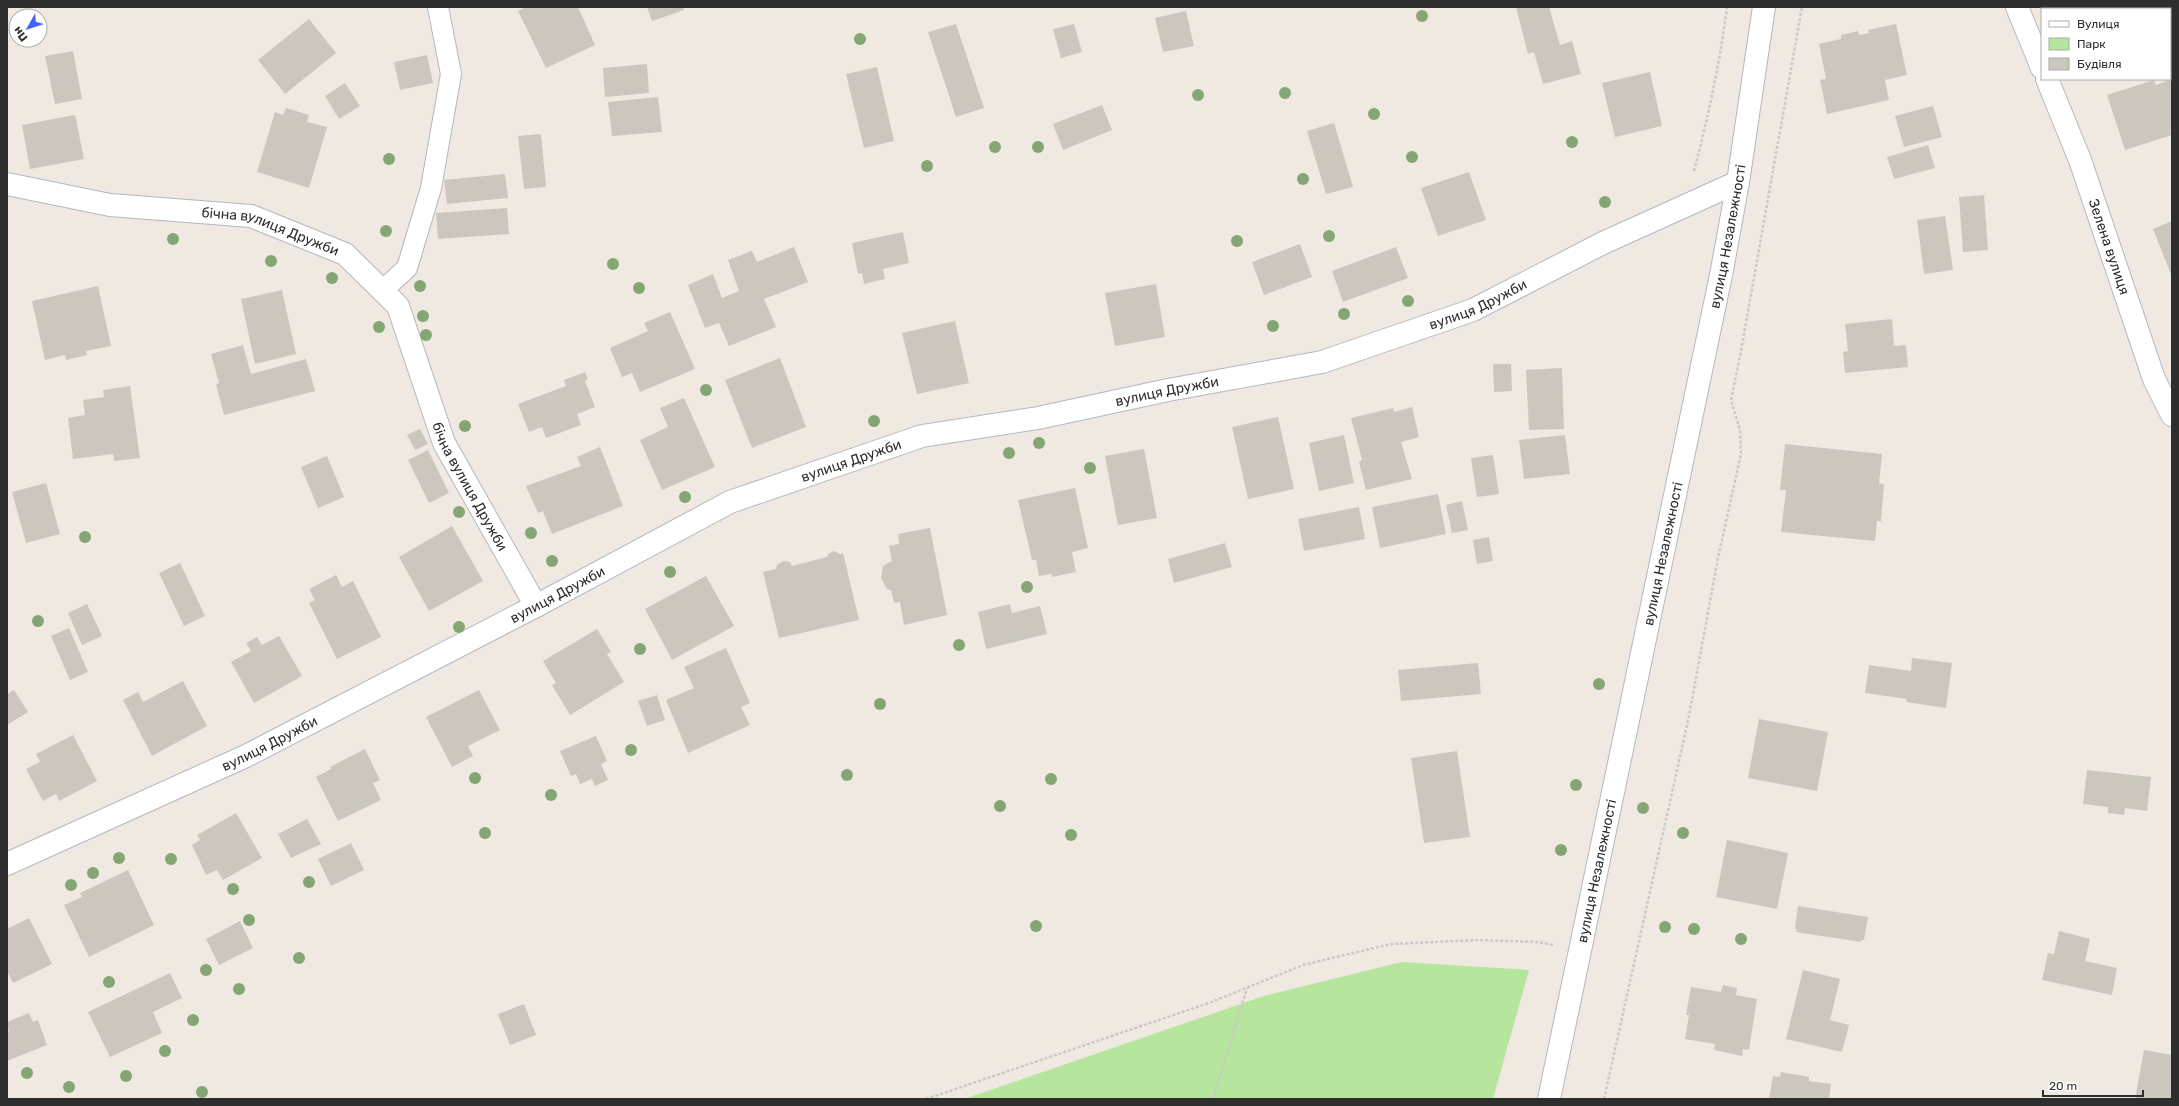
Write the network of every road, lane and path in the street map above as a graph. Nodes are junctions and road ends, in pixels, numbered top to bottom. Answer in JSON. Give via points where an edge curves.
{"nodes":[{"id":1,"x":438,"y":7,"type":"edge"},
{"id":2,"x":1727,"y":7,"type":"edge"},
{"id":3,"x":1764,"y":7,"type":"edge"},
{"id":4,"x":1802,"y":7,"type":"edge"},
{"id":5,"x":2017,"y":7,"type":"edge"},
{"id":6,"x":2041,"y":66,"type":"edge"},
{"id":7,"x":2047,"y":80,"type":"edge"},
{"id":8,"x":1738,"y":182,"type":"junction"},
{"id":9,"x":7,"y":184,"type":"edge"},
{"id":10,"x":1684,"y":207,"type":"junction"},
{"id":11,"x":382,"y":290,"type":"junction"},
{"id":12,"x":2172,"y":415,"type":"edge"},
{"id":13,"x":536,"y":606,"type":"junction"},
{"id":14,"x":7,"y":864,"type":"edge"},
{"id":15,"x":1580,"y":952,"type":"junction"},
{"id":16,"x":1247,"y":988,"type":"junction"},
{"id":17,"x":926,"y":1099,"type":"edge"},
{"id":18,"x":1213,"y":1099,"type":"edge"},
{"id":19,"x":1549,"y":1099,"type":"edge"},
{"id":20,"x":1604,"y":1099,"type":"edge"}],
"edges":[{"from":1,"to":11,"type":"lane","via":[[451,74],[431,188],[407,268]]},
{"from":2,"to":10,"type":"path","via":[[1723,41],[1706,123]]},
{"from":3,"to":8,"type":"street","name":"вулиця Незалежності"},
{"from":4,"to":20,"type":"path","via":[[1742,351],[1731,400],[1740,430],[1741,454],[1718,558],[1689,716]]},
{"from":5,"to":6,"type":"street"},
{"from":7,"to":12,"type":"street","name":"Зелена вулиця","via":[[2080,160],[2154,379]]},
{"from":8,"to":10,"type":"street","name":"вулиця Дружби"},
{"from":8,"to":15,"type":"street","name":"вулиця Незалежності"},
{"from":9,"to":11,"type":"street","name":"бічна вулиця Дружби","via":[[110,205],[251,216],[346,254]]},
{"from":10,"to":13,"type":"street","name":"вулиця Дружби","via":[[1603,243],[1473,310],[1322,362],[1168,390],[1038,418],[922,436],[737,499]]},
{"from":11,"to":13,"type":"street","name":"бічна вулиця Дружби","via":[[398,306],[444,443]]},
{"from":13,"to":14,"type":"street","name":"вулиця Дружби","via":[[246,756]]},
{"from":15,"to":16,"type":"path","via":[[1538,942],[1478,940],[1391,944],[1302,965]]},
{"from":15,"to":19,"type":"street","name":"вулиця Незалежності"},
{"from":16,"to":17,"type":"path","via":[[1123,1033]]},
{"from":16,"to":18,"type":"path"}]}
